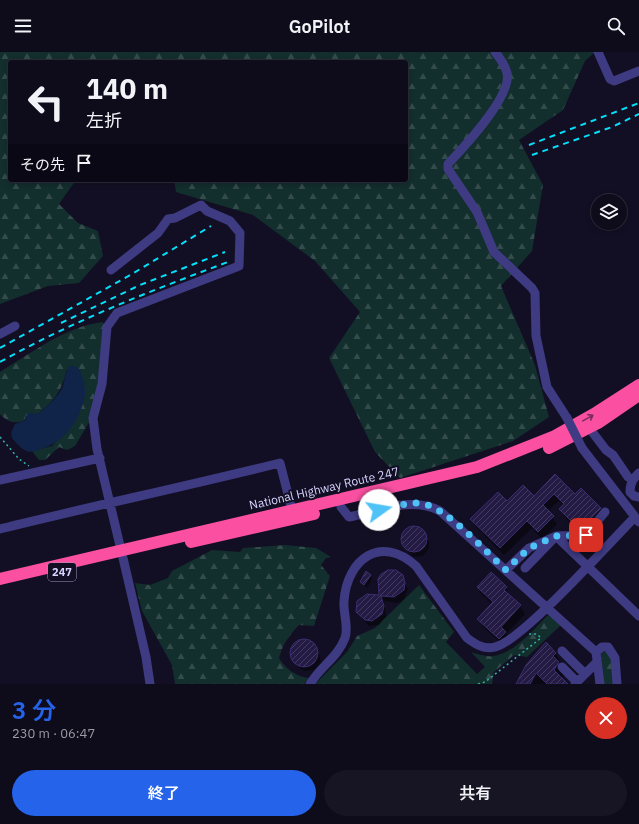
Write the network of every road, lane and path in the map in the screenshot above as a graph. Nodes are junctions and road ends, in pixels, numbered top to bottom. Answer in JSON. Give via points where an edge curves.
{"nodes":[{"id":1,"x":495,"y":52,"type":"edge"},
{"id":2,"x":598,"y":52,"type":"edge"},
{"id":3,"x":639,"y":71,"type":"edge"},
{"id":4,"x":110,"y":270,"type":"dead end"},
{"id":5,"x":15,"y":326,"type":"dead end"},
{"id":6,"x":0,"y":334,"type":"edge"},
{"id":7,"x":639,"y":385,"type":"edge"},
{"id":8,"x":639,"y":395,"type":"edge"},
{"id":9,"x":593,"y":433,"type":"dead end"},
{"id":10,"x":0,"y":437,"type":"edge"},
{"id":11,"x":100,"y":458,"type":"junction"},
{"id":12,"x":37,"y":472,"type":"junction"},
{"id":13,"x":636,"y":476,"type":"edge"},
{"id":14,"x":0,"y":480,"type":"edge"},
{"id":15,"x":637,"y":497,"type":"edge"},
{"id":16,"x":110,"y":502,"type":"junction"},
{"id":17,"x":341,"y":507,"type":"junction"},
{"id":18,"x":292,"y":510,"type":"junction"},
{"id":19,"x":605,"y":512,"type":"dead end"},
{"id":20,"x":635,"y":517,"type":"edge"},
{"id":21,"x":0,"y":529,"type":"edge"},
{"id":22,"x":556,"y":536,"type":"junction"},
{"id":23,"x":122,"y":554,"type":"junction"},
{"id":24,"x":587,"y":566,"type":"junction"},
{"id":25,"x":525,"y":568,"type":"dead end"},
{"id":26,"x":506,"y":570,"type":"junction"},
{"id":27,"x":0,"y":578,"type":"edge"},
{"id":28,"x":0,"y":586,"type":"edge"},
{"id":29,"x":546,"y":607,"type":"junction"},
{"id":30,"x":639,"y":616,"type":"edge"},
{"id":31,"x":518,"y":633,"type":"junction"},
{"id":32,"x":562,"y":651,"type":"dead end"},
{"id":33,"x":596,"y":652,"type":"junction"},
{"id":34,"x":597,"y":662,"type":"junction"},
{"id":35,"x":562,"y":666,"type":"dead end"},
{"id":36,"x":585,"y":674,"type":"junction"},
{"id":37,"x":576,"y":683,"type":"edge"},
{"id":38,"x":150,"y":684,"type":"edge"},
{"id":39,"x":310,"y":684,"type":"edge"},
{"id":40,"x":478,"y":684,"type":"edge"},
{"id":41,"x":600,"y":684,"type":"edge"},
{"id":42,"x":617,"y":684,"type":"edge"}],
"edges":[{"from":1,"to":20,"type":"street","bridge":true,"via":[[507,74],[507,86],[502,98],[469,143],[448,164],[448,168],[477,212],[494,252],[535,293],[536,336],[547,387],[582,448]]},
{"from":2,"to":3,"type":"street","via":[[610,79],[614,81]]},
{"from":4,"to":11,"type":"street","via":[[158,233],[168,219],[201,205],[207,211],[230,221],[240,233],[239,266],[117,313],[107,326],[102,384],[93,418]]},
{"from":5,"to":6,"type":"street"},
{"from":18,"to":7,"type":"highway","name":"National Highway Route 247","number":"247","one_way":true,"via":[[498,460],[554,436]]},
{"from":8,"to":17,"type":"highway","name":"National Highway Route 247","number":"247","via":[[577,435],[500,468]]},
{"from":9,"to":13,"type":"street","via":[[628,477]]},
{"from":10,"to":12,"type":"path","via":[[20,459]]},
{"from":11,"to":12,"type":"street"},
{"from":11,"to":16,"type":"street"},
{"from":12,"to":14,"type":"street"},
{"from":13,"to":15,"type":"street","via":[[630,492]]},
{"from":15,"to":20,"type":"street"},
{"from":16,"to":18,"type":"street","via":[[280,463]]},
{"from":16,"to":21,"type":"street"},
{"from":16,"to":23,"type":"street"},
{"from":17,"to":23,"type":"highway","name":"National Highway Route 247","number":"247"},
{"from":17,"to":26,"type":"street","via":[[350,517],[408,504],[426,504],[451,520]]},
{"from":18,"to":23,"type":"highway","name":"National Highway Route 247","number":"247"},
{"from":19,"to":22,"type":"street","via":[[586,535]]},
{"from":20,"to":24,"type":"street"},
{"from":22,"to":24,"type":"street"},
{"from":22,"to":25,"type":"street"},
{"from":22,"to":26,"type":"street","via":[[529,548]]},
{"from":23,"to":27,"type":"highway","name":"National Highway Route 247","number":"247"},
{"from":23,"to":28,"type":"highway","name":"National Highway Route 247","number":"247"},
{"from":23,"to":38,"type":"street"},
{"from":24,"to":29,"type":"street"},
{"from":24,"to":30,"type":"street"},
{"from":26,"to":29,"type":"street"},
{"from":29,"to":31,"type":"street"},
{"from":29,"to":33,"type":"street"},
{"from":31,"to":39,"type":"street","via":[[506,643],[495,647],[485,648],[476,645],[460,630],[416,566],[397,552],[375,552],[358,565],[345,590],[346,631],[343,643]]},
{"from":31,"to":40,"type":"path","via":[[537,634],[541,638],[485,682]]},
{"from":32,"to":36,"type":"street"},
{"from":33,"to":34,"type":"street"},
{"from":33,"to":42,"type":"street","via":[[602,647],[608,647],[613,652]]},
{"from":34,"to":36,"type":"street"},
{"from":34,"to":41,"type":"street"},
{"from":35,"to":37,"type":"street"},
{"from":36,"to":37,"type":"street"}]}
